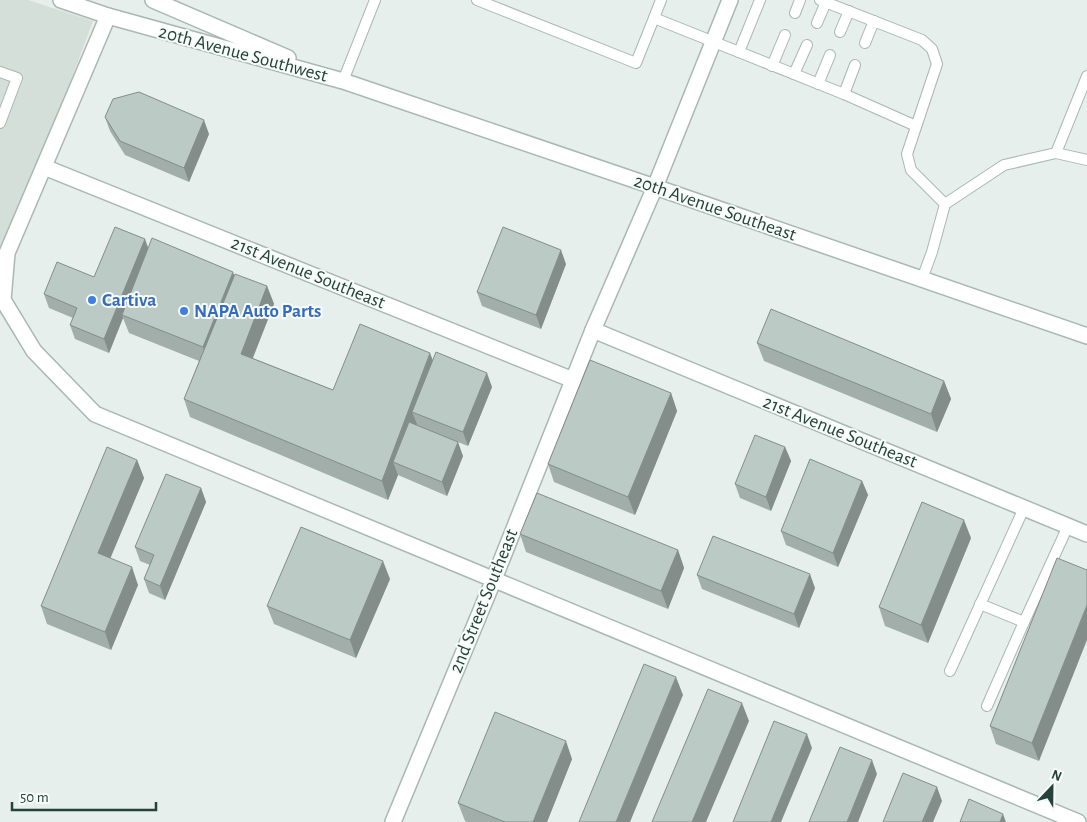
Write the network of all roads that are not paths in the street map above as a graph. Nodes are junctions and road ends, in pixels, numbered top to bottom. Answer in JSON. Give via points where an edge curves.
{"nodes":[{"id":1,"x":61,"y":0,"type":"edge"},
{"id":2,"x":153,"y":0,"type":"edge"},
{"id":3,"x":375,"y":0,"type":"edge"},
{"id":4,"x":477,"y":0,"type":"edge"},
{"id":5,"x":661,"y":0,"type":"edge"},
{"id":6,"x":730,"y":0,"type":"edge"},
{"id":7,"x":760,"y":0,"type":"edge"},
{"id":8,"x":800,"y":0,"type":"edge"},
{"id":9,"x":823,"y":1,"type":"edge"},
{"id":10,"x":849,"y":11,"type":"junction"},
{"id":11,"x":795,"y":13,"type":"dead end"},
{"id":12,"x":108,"y":16,"type":"junction"},
{"id":13,"x":654,"y":18,"type":"junction"},
{"id":14,"x":874,"y":21,"type":"junction"},
{"id":15,"x":817,"y":23,"type":"dead end"},
{"id":16,"x":840,"y":32,"type":"dead end"},
{"id":17,"x":785,"y":35,"type":"dead end"},
{"id":18,"x":714,"y":42,"type":"junction"},
{"id":19,"x":865,"y":43,"type":"dead end"},
{"id":20,"x":807,"y":45,"type":"dead end"},
{"id":21,"x":739,"y":52,"type":"junction"},
{"id":22,"x":830,"y":55,"type":"dead end"},
{"id":23,"x":855,"y":65,"type":"dead end"},
{"id":24,"x":772,"y":66,"type":"junction"},
{"id":25,"x":0,"y":72,"type":"edge"},
{"id":26,"x":794,"y":74,"type":"junction"},
{"id":27,"x":1087,"y":76,"type":"edge"},
{"id":28,"x":343,"y":81,"type":"junction"},
{"id":29,"x":818,"y":84,"type":"junction"},
{"id":30,"x":844,"y":94,"type":"junction"},
{"id":31,"x":0,"y":123,"type":"edge"},
{"id":32,"x":916,"y":126,"type":"junction"},
{"id":33,"x":1056,"y":153,"type":"junction"},
{"id":34,"x":1087,"y":160,"type":"edge"},
{"id":35,"x":44,"y":167,"type":"junction"},
{"id":36,"x":655,"y":187,"type":"junction"},
{"id":37,"x":945,"y":204,"type":"junction"},
{"id":38,"x":922,"y":279,"type":"junction"},
{"id":39,"x":593,"y":330,"type":"junction"},
{"id":40,"x":1087,"y":336,"type":"edge"},
{"id":41,"x":573,"y":380,"type":"junction"},
{"id":42,"x":1024,"y":508,"type":"junction"},
{"id":43,"x":1068,"y":526,"type":"junction"},
{"id":44,"x":1087,"y":534,"type":"edge"},
{"id":45,"x":494,"y":579,"type":"junction"},
{"id":46,"x":980,"y":604,"type":"junction"},
{"id":47,"x":1024,"y":622,"type":"junction"},
{"id":48,"x":950,"y":671,"type":"dead end"},
{"id":49,"x":987,"y":706,"type":"dead end"},
{"id":50,"x":394,"y":822,"type":"edge"},
{"id":51,"x":1078,"y":822,"type":"edge"}],
"edges":[{"from":1,"to":12,"type":"street","name":"20th Avenue Southwest"},
{"from":2,"to":28,"type":"street","name":"20th Avenue Southwest"},
{"from":3,"to":28,"type":"lane"},
{"from":4,"to":13,"type":"lane","via":[[636,64]]},
{"from":5,"to":13,"type":"lane"},
{"from":6,"to":18,"type":"street"},
{"from":7,"to":21,"type":"lane"},
{"from":8,"to":11,"type":"lane"},
{"from":9,"to":10,"type":"lane"},
{"from":9,"to":15,"type":"lane"},
{"from":10,"to":14,"type":"lane"},
{"from":10,"to":16,"type":"lane"},
{"from":12,"to":28,"type":"street","name":"20th Avenue Southwest"},
{"from":12,"to":35,"type":"street"},
{"from":13,"to":18,"type":"lane"},
{"from":14,"to":19,"type":"lane"},
{"from":14,"to":32,"type":"lane","via":[[922,40],[932,49],[937,64]]},
{"from":17,"to":24,"type":"lane"},
{"from":18,"to":21,"type":"lane"},
{"from":18,"to":36,"type":"street"},
{"from":20,"to":26,"type":"lane"},
{"from":21,"to":24,"type":"lane"},
{"from":22,"to":29,"type":"lane"},
{"from":23,"to":30,"type":"lane"},
{"from":24,"to":26,"type":"lane"},
{"from":25,"to":31,"type":"lane","via":[[16,78]]},
{"from":26,"to":29,"type":"lane"},
{"from":27,"to":33,"type":"lane"},
{"from":28,"to":36,"type":"street","name":"20th Avenue Southeast"},
{"from":29,"to":30,"type":"lane"},
{"from":30,"to":32,"type":"lane"},
{"from":32,"to":37,"type":"lane","via":[[907,154],[911,170]]},
{"from":33,"to":34,"type":"lane"},
{"from":33,"to":37,"type":"lane","via":[[1004,165]]},
{"from":35,"to":41,"type":"street","name":"21st Avenue Southeast"},
{"from":35,"to":45,"type":"street","via":[[7,253],[3,300],[34,351],[95,414]]},
{"from":36,"to":38,"type":"street","name":"20th Avenue Southeast"},
{"from":36,"to":39,"type":"street"},
{"from":37,"to":38,"type":"lane"},
{"from":38,"to":40,"type":"street","name":"20th Avenue Southeast"},
{"from":39,"to":41,"type":"street","name":"2nd Street Southeast"},
{"from":39,"to":42,"type":"street","name":"21st Avenue Southeast"},
{"from":41,"to":45,"type":"street","name":"2nd Street Southeast"},
{"from":42,"to":43,"type":"street","name":"21st Avenue Southeast"},
{"from":42,"to":46,"type":"lane"},
{"from":43,"to":44,"type":"street","name":"21st Avenue Southeast"},
{"from":43,"to":47,"type":"lane"},
{"from":45,"to":50,"type":"street","name":"2nd Street Southeast"},
{"from":45,"to":51,"type":"street"},
{"from":46,"to":47,"type":"lane"},
{"from":46,"to":48,"type":"lane"},
{"from":47,"to":49,"type":"lane"}]}
